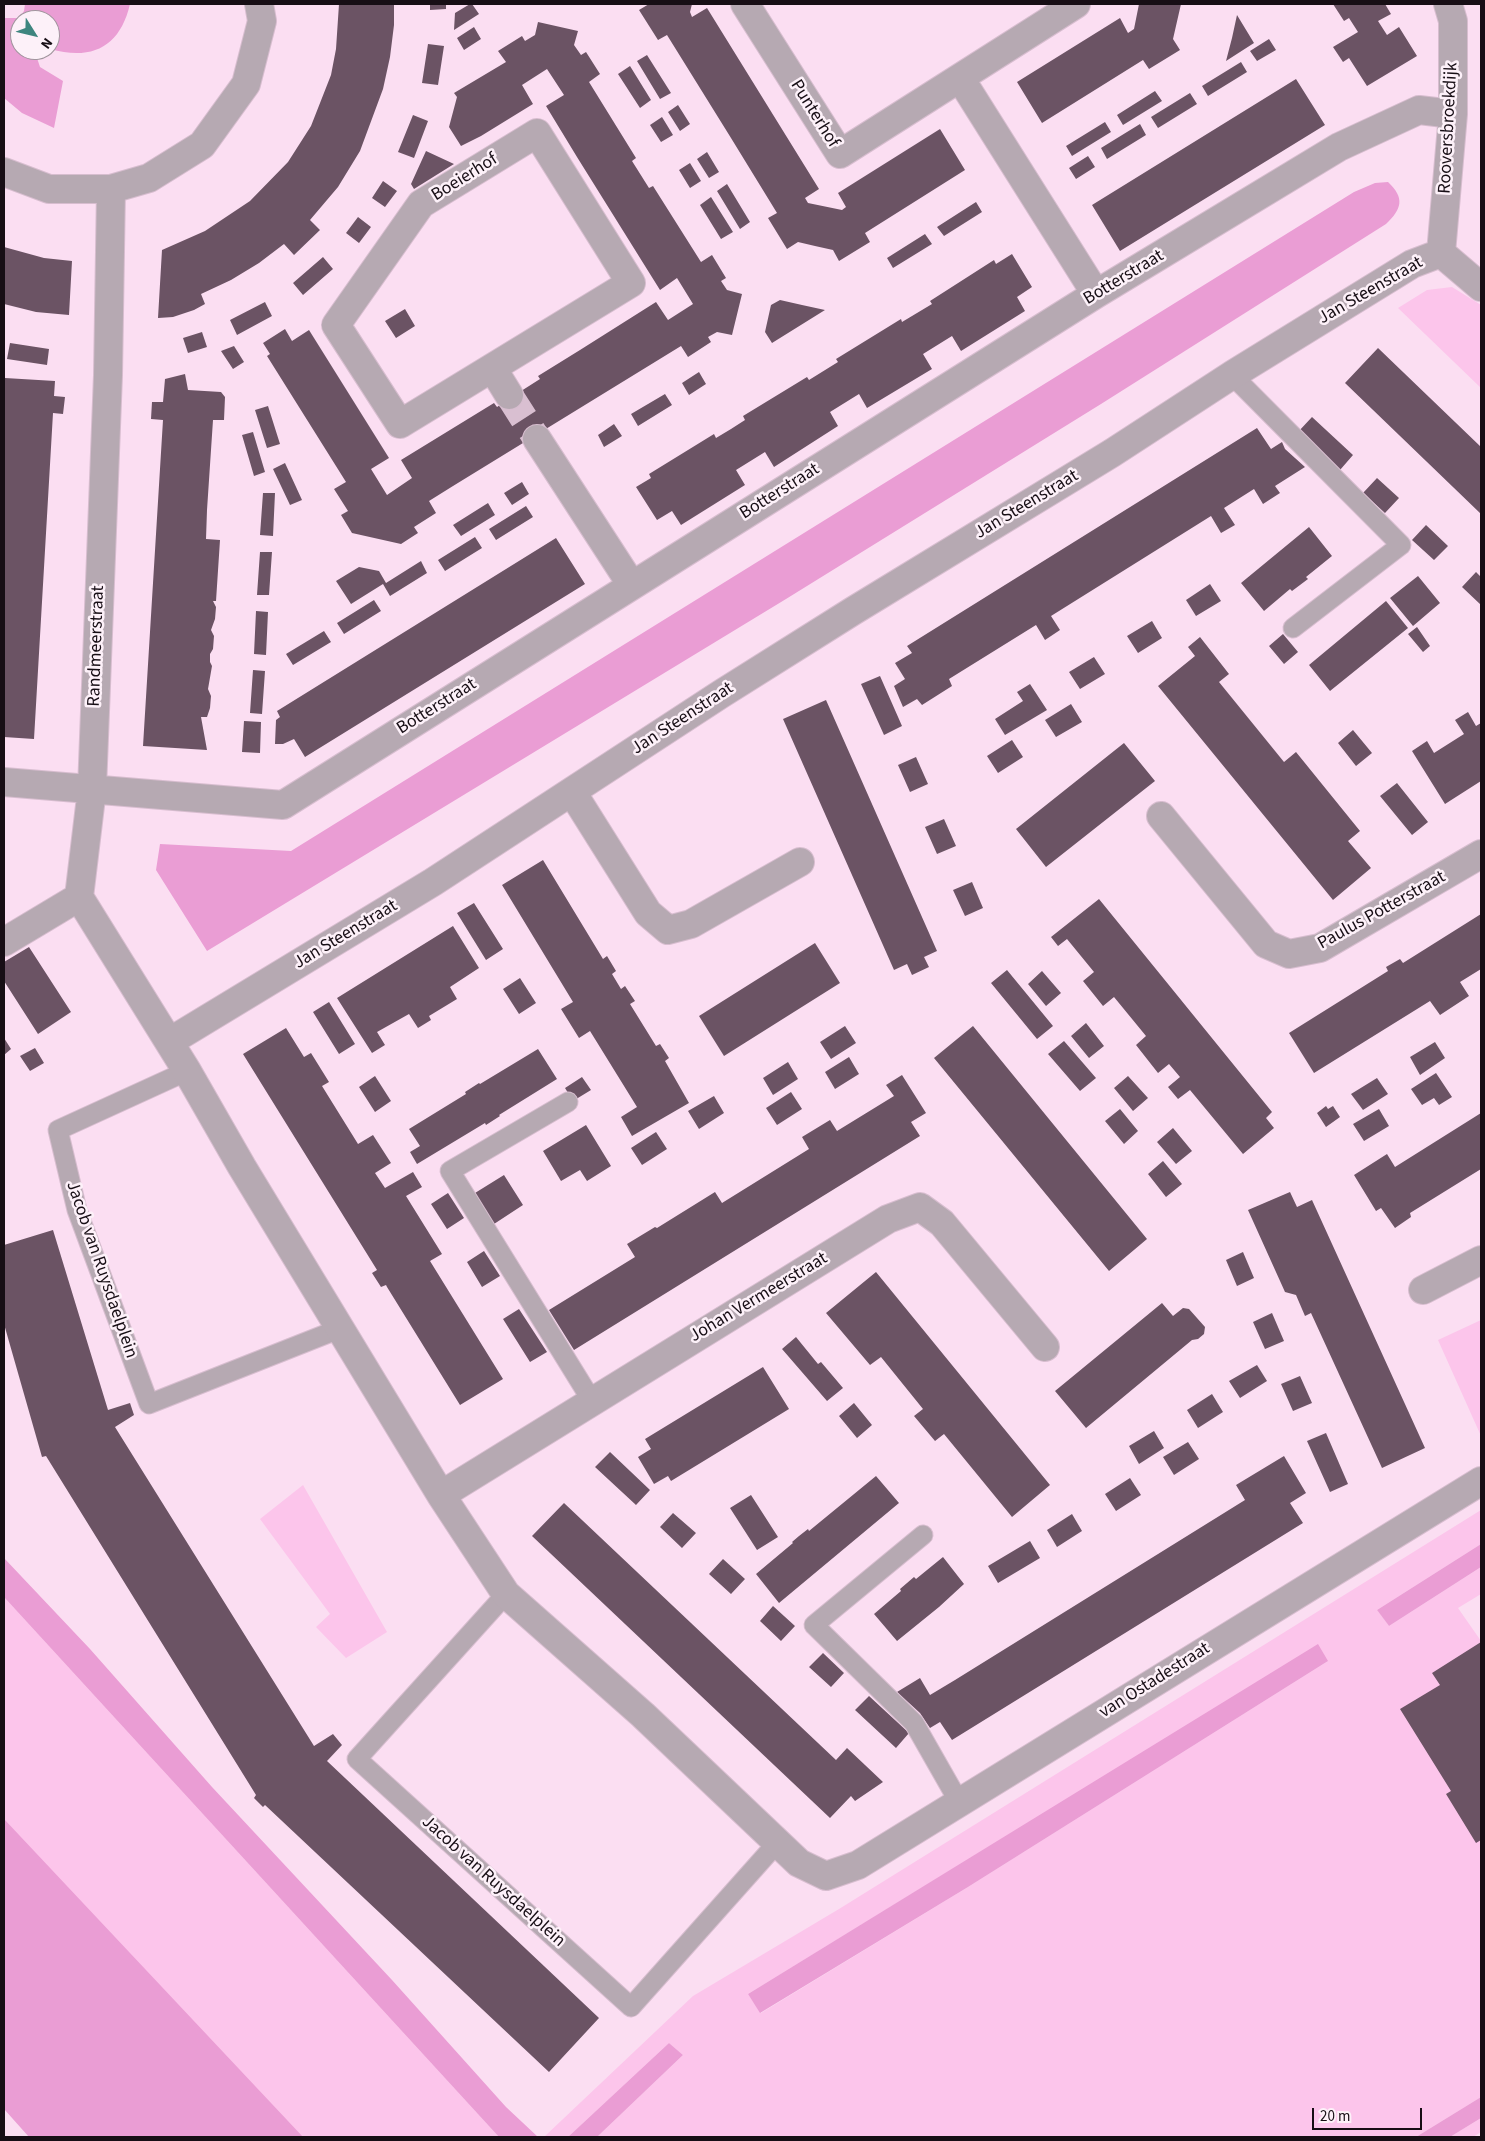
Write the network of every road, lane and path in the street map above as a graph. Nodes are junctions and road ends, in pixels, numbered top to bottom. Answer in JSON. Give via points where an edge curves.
{"nodes":[{"id":1,"x":260,"y":4,"type":"edge"},
{"id":2,"x":745,"y":4,"type":"edge"},
{"id":3,"x":1076,"y":4,"type":"edge"},
{"id":4,"x":1448,"y":4,"type":"edge"},
{"id":5,"x":960,"y":78,"type":"junction"},
{"id":6,"x":1453,"y":114,"type":"junction"},
{"id":7,"x":4,"y":172,"type":"edge"},
{"id":8,"x":111,"y":189,"type":"junction"},
{"id":9,"x":1441,"y":253,"type":"junction"},
{"id":10,"x":1481,"y":287,"type":"edge"},
{"id":11,"x":1096,"y":294,"type":"junction"},
{"id":12,"x":493,"y":369,"type":"junction"},
{"id":13,"x":1232,"y":375,"type":"junction"},
{"id":14,"x":509,"y":395,"type":"tunnel mouth"},
{"id":15,"x":537,"y":439,"type":"tunnel mouth"},
{"id":16,"x":631,"y":584,"type":"junction"},
{"id":17,"x":1292,"y":628,"type":"dead end"},
{"id":18,"x":4,"y":782,"type":"edge"},
{"id":19,"x":92,"y":789,"type":"junction"},
{"id":20,"x":572,"y":792,"type":"junction"},
{"id":21,"x":1161,"y":816,"type":"dead end"},
{"id":22,"x":1481,"y":854,"type":"edge"},
{"id":23,"x":800,"y":862,"type":"dead end"},
{"id":24,"x":79,"y":897,"type":"junction"},
{"id":25,"x":4,"y":942,"type":"edge"},
{"id":26,"x":169,"y":1042,"type":"junction"},
{"id":27,"x":187,"y":1071,"type":"junction"},
{"id":28,"x":568,"y":1102,"type":"dead end"},
{"id":29,"x":1481,"y":1260,"type":"edge"},
{"id":30,"x":1423,"y":1290,"type":"dead end"},
{"id":31,"x":339,"y":1328,"type":"junction"},
{"id":32,"x":1045,"y":1347,"type":"dead end"},
{"id":33,"x":592,"y":1401,"type":"junction"},
{"id":34,"x":1481,"y":1481,"type":"edge"},
{"id":35,"x":441,"y":1495,"type":"junction"},
{"id":36,"x":923,"y":1535,"type":"dead end"},
{"id":37,"x":506,"y":1594,"type":"junction"},
{"id":38,"x":959,"y":1802,"type":"junction"},
{"id":39,"x":777,"y":1843,"type":"junction"}],
"edges":[{"from":1,"to":8,"type":"street","via":[[262,22],[246,84],[202,144],[149,178]]},
{"from":2,"to":5,"type":"street","name":"Punterhof","via":[[840,154]]},
{"from":3,"to":5,"type":"street","name":"Punterhof"},
{"from":4,"to":6,"type":"street","name":"Rooversbroekdijk","via":[[1453,21]]},
{"from":5,"to":11,"type":"street"},
{"from":6,"to":9,"type":"street","name":"Rooversbroekdijk"},
{"from":6,"to":11,"type":"street","name":"Botterstraat","via":[[1419,110],[1340,146]]},
{"from":7,"to":8,"type":"street","via":[[49,189]]},
{"from":8,"to":19,"type":"street","name":"Randmeerstraat","via":[[108,375]]},
{"from":9,"to":10,"type":"street","name":"Jan Steenstraat"},
{"from":9,"to":13,"type":"street","name":"Jan Steenstraat","via":[[1412,264]]},
{"from":11,"to":16,"type":"street","name":"Botterstraat"},
{"from":12,"to":12,"type":"street","name":"Boeierhof","via":[[631,283],[537,133],[421,204],[336,325],[400,424]]},
{"from":12,"to":14,"type":"street"},
{"from":13,"to":17,"type":"lane","via":[[1401,545]]},
{"from":13,"to":20,"type":"street","name":"Jan Steenstraat","via":[[1112,453],[729,689]]},
{"from":15,"to":16,"type":"street"},
{"from":16,"to":19,"type":"street","name":"Botterstraat","via":[[283,804]]},
{"from":18,"to":19,"type":"street","name":"Botterstraat"},
{"from":19,"to":24,"type":"street","name":"Randmeerstraat"},
{"from":20,"to":23,"type":"street","via":[[648,913],[668,930],[691,924]]},
{"from":20,"to":26,"type":"street","name":"Jan Steenstraat","via":[[433,882]]},
{"from":21,"to":22,"type":"street","name":"Paulus Potterstraat","via":[[1266,944],[1289,954],[1320,948]]},
{"from":24,"to":25,"type":"street"},
{"from":24,"to":26,"type":"street"},
{"from":26,"to":27,"type":"street"},
{"from":27,"to":31,"type":"street"},
{"from":27,"to":31,"type":"lane","name":"Jacob van Ruysdaelplein","via":[[58,1130],[77,1210],[149,1404]]},
{"from":28,"to":33,"type":"lane","via":[[450,1171]]},
{"from":29,"to":30,"type":"street"},
{"from":31,"to":35,"type":"street"},
{"from":32,"to":33,"type":"street","name":"Johan Vermeerstraat","via":[[942,1223],[920,1207],[875,1227]]},
{"from":33,"to":35,"type":"street","name":"Johan Vermeerstraat"},
{"from":34,"to":38,"type":"street","name":"van Ostadestraat"},
{"from":35,"to":37,"type":"street"},
{"from":36,"to":38,"type":"lane","via":[[814,1625],[914,1723]]},
{"from":37,"to":39,"type":"street","via":[[643,1715]]},
{"from":37,"to":39,"type":"lane","name":"Jacob van Ruysdaelplein","via":[[357,1759],[631,2006]]},
{"from":38,"to":39,"type":"street","name":"van Ostadestraat","via":[[858,1865],[826,1876],[799,1863]]}]}
